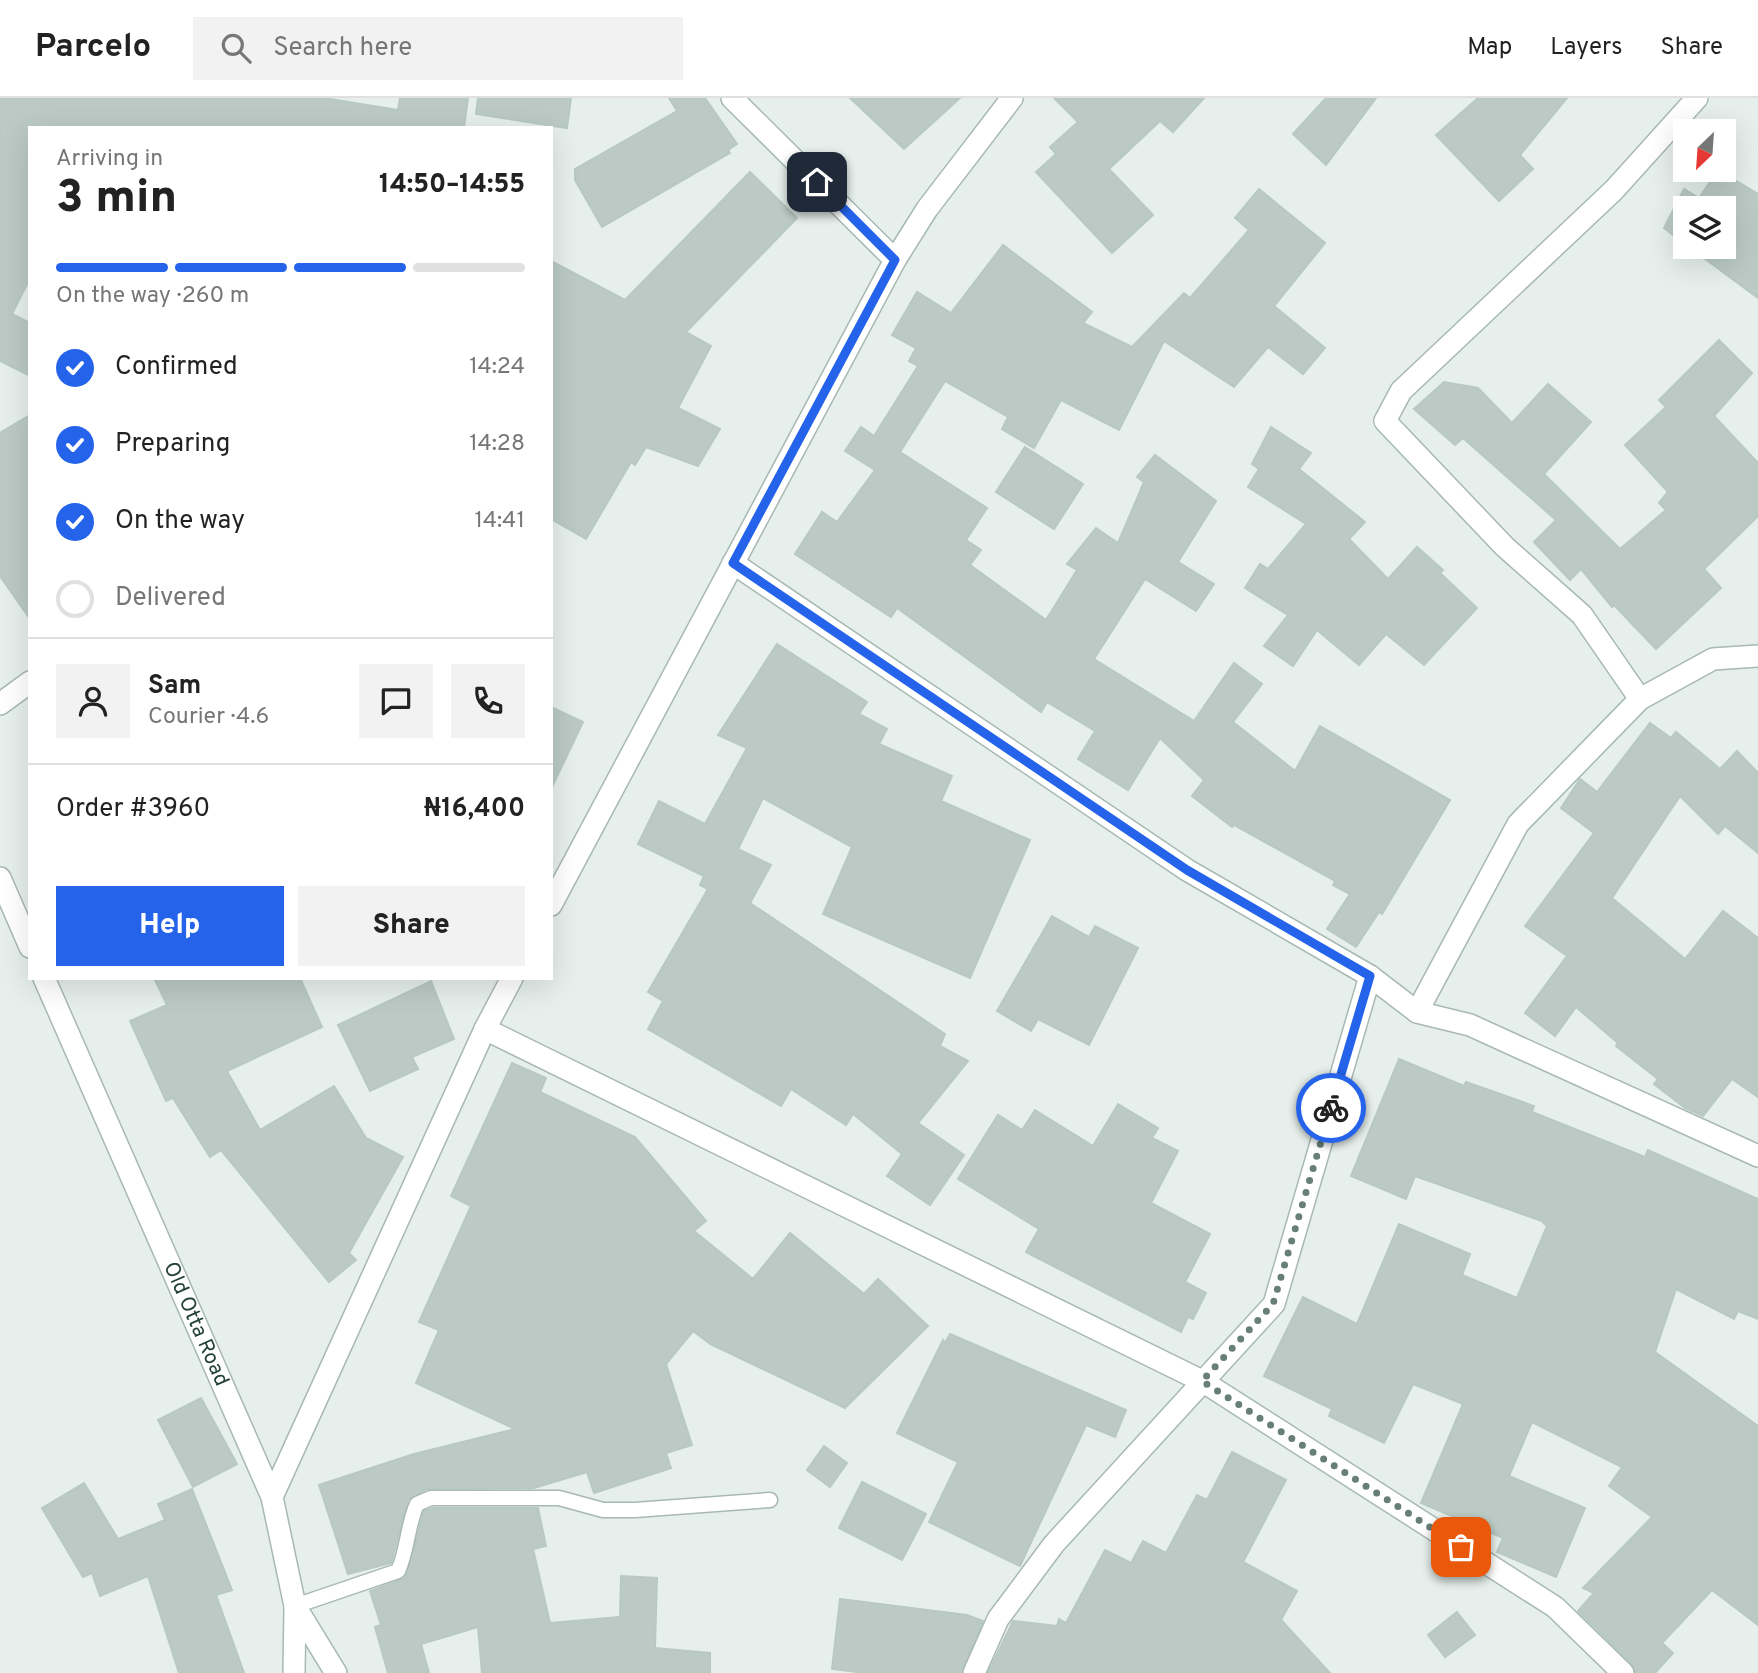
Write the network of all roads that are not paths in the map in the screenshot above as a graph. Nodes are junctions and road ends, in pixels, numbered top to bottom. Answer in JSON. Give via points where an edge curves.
{"nodes":[{"id":1,"x":732,"y":98,"type":"edge"},
{"id":2,"x":1012,"y":98,"type":"edge"},
{"id":3,"x":1697,"y":98,"type":"edge"},
{"id":4,"x":895,"y":260,"type":"junction"},
{"id":5,"x":733,"y":563,"type":"junction"},
{"id":6,"x":1758,"y":656,"type":"edge"},
{"id":7,"x":28,"y":683,"type":"edge"},
{"id":8,"x":1640,"y":699,"type":"junction"},
{"id":9,"x":0,"y":704,"type":"edge"},
{"id":10,"x":0,"y":878,"type":"edge"},
{"id":11,"x":553,"y":901,"type":"edge"},
{"id":12,"x":28,"y":942,"type":"edge"},
{"id":13,"x":1370,"y":976,"type":"junction"},
{"id":14,"x":45,"y":980,"type":"edge"},
{"id":15,"x":511,"y":980,"type":"edge"},
{"id":16,"x":1417,"y":1012,"type":"junction"},
{"id":17,"x":485,"y":1029,"type":"junction"},
{"id":18,"x":1758,"y":1156,"type":"edge"},
{"id":19,"x":1202,"y":1381,"type":"junction"},
{"id":20,"x":272,"y":1497,"type":"junction"},
{"id":21,"x":770,"y":1500,"type":"dead end"},
{"id":22,"x":295,"y":1606,"type":"junction"},
{"id":23,"x":294,"y":1673,"type":"edge"},
{"id":24,"x":336,"y":1673,"type":"edge"},
{"id":25,"x":974,"y":1673,"type":"edge"},
{"id":26,"x":1623,"y":1673,"type":"edge"}],
"edges":[{"from":1,"to":4,"type":"street"},
{"from":2,"to":4,"type":"street","via":[[927,209]]},
{"from":3,"to":8,"type":"street","via":[[1614,190],[1401,391],[1385,421],[1506,547],[1582,615]]},
{"from":4,"to":5,"type":"street"},
{"from":5,"to":11,"type":"street"},
{"from":5,"to":13,"type":"street","via":[[1187,870]]},
{"from":6,"to":8,"type":"street","via":[[1713,659]]},
{"from":7,"to":9,"type":"street"},
{"from":8,"to":16,"type":"street","via":[[1518,824]]},
{"from":10,"to":12,"type":"street"},
{"from":13,"to":16,"type":"street"},
{"from":13,"to":19,"type":"street","via":[[1273,1304]]},
{"from":14,"to":20,"type":"street","name":"Old Otta Road"},
{"from":15,"to":17,"type":"street"},
{"from":16,"to":18,"type":"street","via":[[1470,1025]]},
{"from":17,"to":19,"type":"street"},
{"from":17,"to":20,"type":"street"},
{"from":19,"to":25,"type":"street","via":[[1054,1544],[998,1619]]},
{"from":19,"to":26,"type":"street","via":[[1555,1607]]},
{"from":20,"to":22,"type":"street","name":"Old Otta Road"},
{"from":21,"to":22,"type":"lane","via":[[603,1510],[559,1498],[431,1498],[417,1504],[398,1571]]},
{"from":22,"to":23,"type":"street"},
{"from":22,"to":24,"type":"street","name":"Old Otta Road"}]}
